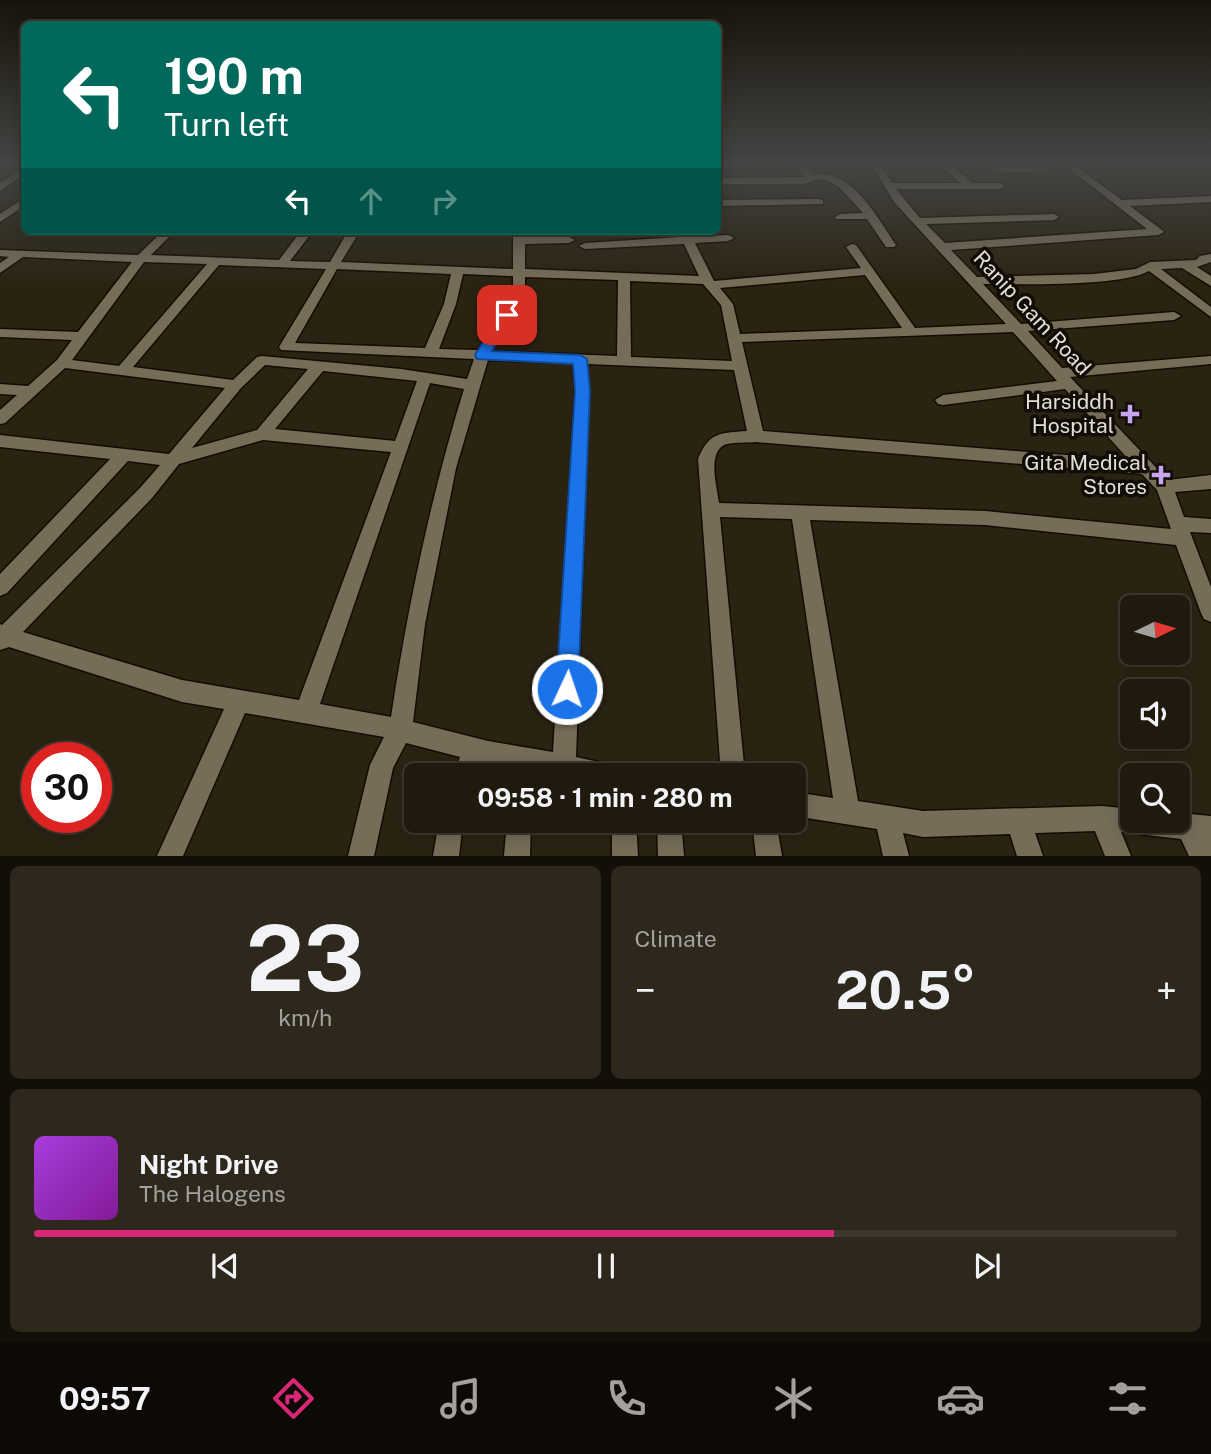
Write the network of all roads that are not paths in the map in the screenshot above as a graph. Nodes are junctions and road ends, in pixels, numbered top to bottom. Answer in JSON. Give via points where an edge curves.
{"nodes":[{"id":1,"x":859,"y":203,"type":"edge"},
{"id":2,"x":901,"y":203,"type":"edge"},
{"id":3,"x":1120,"y":203,"type":"edge"},
{"id":4,"x":21,"y":204,"type":"edge"},
{"id":5,"x":0,"y":205,"type":"edge"},
{"id":6,"x":869,"y":216,"type":"junction"},
{"id":7,"x":840,"y":217,"type":"dead end"},
{"id":8,"x":1054,"y":217,"type":"dead end"},
{"id":9,"x":0,"y":219,"type":"edge"},
{"id":10,"x":918,"y":220,"type":"junction"},
{"id":11,"x":165,"y":235,"type":"edge"},
{"id":12,"x":304,"y":235,"type":"edge"},
{"id":13,"x":351,"y":235,"type":"edge"},
{"id":14,"x":518,"y":236,"type":"edge"},
{"id":15,"x":685,"y":236,"type":"edge"},
{"id":16,"x":728,"y":238,"type":"dead end"},
{"id":17,"x":569,"y":240,"type":"dead end"},
{"id":18,"x":890,"y":245,"type":"dead end"},
{"id":19,"x":585,"y":246,"type":"dead end"},
{"id":20,"x":852,"y":247,"type":"dead end"},
{"id":21,"x":942,"y":247,"type":"junction"},
{"id":22,"x":0,"y":253,"type":"edge"},
{"id":23,"x":20,"y":254,"type":"junction"},
{"id":24,"x":140,"y":258,"type":"junction"},
{"id":25,"x":1209,"y":259,"type":"edge"},
{"id":26,"x":215,"y":262,"type":"junction"},
{"id":27,"x":1185,"y":264,"type":"junction"},
{"id":28,"x":281,"y":265,"type":"junction"},
{"id":29,"x":1150,"y":266,"type":"junction"},
{"id":30,"x":331,"y":267,"type":"junction"},
{"id":31,"x":0,"y":269,"type":"edge"},
{"id":32,"x":869,"y":271,"type":"junction"},
{"id":33,"x":457,"y":272,"type":"junction"},
{"id":34,"x":517,"y":274,"type":"junction"},
{"id":35,"x":624,"y":277,"type":"junction"},
{"id":36,"x":975,"y":281,"type":"junction"},
{"id":37,"x":1211,"y":282,"type":"edge"},
{"id":38,"x":709,"y":283,"type":"junction"},
{"id":39,"x":1211,"y":313,"type":"edge"},
{"id":40,"x":1174,"y":316,"type":"dead end"},
{"id":41,"x":1018,"y":328,"type":"junction"},
{"id":42,"x":911,"y":332,"type":"junction"},
{"id":43,"x":0,"y":333,"type":"edge"},
{"id":44,"x":83,"y":336,"type":"junction"},
{"id":45,"x":734,"y":338,"type":"junction"},
{"id":46,"x":286,"y":347,"type":"junction"},
{"id":47,"x":430,"y":353,"type":"junction"},
{"id":48,"x":482,"y":355,"type":"junction"},
{"id":49,"x":580,"y":359,"type":"junction"},
{"id":50,"x":262,"y":360,"type":"junction"},
{"id":51,"x":1211,"y":360,"type":"edge"},
{"id":52,"x":624,"y":361,"type":"junction"},
{"id":53,"x":62,"y":363,"type":"junction"},
{"id":54,"x":319,"y":366,"type":"junction"},
{"id":55,"x":741,"y":366,"type":"junction"},
{"id":56,"x":122,"y":370,"type":"junction"},
{"id":57,"x":1063,"y":377,"type":"junction"},
{"id":58,"x":425,"y":378,"type":"junction"},
{"id":59,"x":236,"y":385,"type":"junction"},
{"id":60,"x":473,"y":385,"type":"junction"},
{"id":61,"x":0,"y":389,"type":"edge"},
{"id":62,"x":32,"y":391,"type":"junction"},
{"id":63,"x":943,"y":400,"type":"dead end"},
{"id":64,"x":0,"y":419,"type":"edge"},
{"id":65,"x":263,"y":434,"type":"junction"},
{"id":66,"x":756,"y":436,"type":"junction"},
{"id":67,"x":0,"y":441,"type":"edge"},
{"id":68,"x":401,"y":447,"type":"junction"},
{"id":69,"x":124,"y":455,"type":"junction"},
{"id":70,"x":173,"y":460,"type":"junction"},
{"id":71,"x":1146,"y":468,"type":"junction"},
{"id":72,"x":1211,"y":482,"type":"edge"},
{"id":73,"x":1164,"y":487,"type":"junction"},
{"id":74,"x":711,"y":510,"type":"junction"},
{"id":75,"x":800,"y":512,"type":"junction"},
{"id":76,"x":1211,"y":526,"type":"edge"},
{"id":77,"x":1180,"y":531,"type":"junction"},
{"id":78,"x":0,"y":587,"type":"edge"},
{"id":79,"x":1211,"y":613,"type":"edge"},
{"id":80,"x":2,"y":638,"type":"edge"},
{"id":81,"x":239,"y":701,"type":"junction"},
{"id":82,"x":306,"y":712,"type":"junction"},
{"id":83,"x":401,"y":730,"type":"junction"},
{"id":84,"x":475,"y":750,"type":"junction"},
{"id":85,"x":470,"y":763,"type":"edge"},
{"id":86,"x":516,"y":763,"type":"edge"},
{"id":87,"x":564,"y":763,"type":"edge"},
{"id":88,"x":732,"y":763,"type":"edge"},
{"id":89,"x":806,"y":806,"type":"edge"},
{"id":90,"x":847,"y":813,"type":"junction"},
{"id":91,"x":1102,"y":818,"type":"junction"},
{"id":92,"x":887,"y":819,"type":"junction"},
{"id":93,"x":1018,"y":821,"type":"junction"},
{"id":94,"x":1200,"y":828,"type":"edge"},
{"id":95,"x":449,"y":833,"type":"edge"},
{"id":96,"x":518,"y":833,"type":"edge"},
{"id":97,"x":624,"y":833,"type":"edge"},
{"id":98,"x":670,"y":833,"type":"edge"},
{"id":99,"x":766,"y":833,"type":"edge"},
{"id":100,"x":170,"y":856,"type":"edge"},
{"id":101,"x":361,"y":856,"type":"edge"},
{"id":102,"x":446,"y":856,"type":"edge"},
{"id":103,"x":517,"y":856,"type":"edge"},
{"id":104,"x":625,"y":856,"type":"edge"},
{"id":105,"x":671,"y":856,"type":"edge"},
{"id":106,"x":769,"y":856,"type":"edge"},
{"id":107,"x":896,"y":856,"type":"edge"},
{"id":108,"x":1030,"y":856,"type":"edge"},
{"id":109,"x":1118,"y":856,"type":"edge"},
{"id":110,"x":1203,"y":856,"type":"edge"}],
"edges":[{"from":1,"to":6,"type":"street"},
{"from":2,"to":10,"type":"street","name":"Ranip Gam Road"},
{"from":3,"to":21,"type":"street","via":[[1158,232]]},
{"from":4,"to":5,"type":"street"},
{"from":4,"to":9,"type":"street"},
{"from":6,"to":7,"type":"street"},
{"from":6,"to":18,"type":"street"},
{"from":8,"to":10,"type":"street"},
{"from":10,"to":21,"type":"street","name":"Ranip Gam Road"},
{"from":11,"to":24,"type":"street"},
{"from":12,"to":28,"type":"street"},
{"from":13,"to":30,"type":"street"},
{"from":14,"to":17,"type":"street"},
{"from":14,"to":34,"type":"street"},
{"from":15,"to":16,"type":"street"},
{"from":15,"to":19,"type":"street"},
{"from":15,"to":38,"type":"street"},
{"from":20,"to":32,"type":"street"},
{"from":21,"to":36,"type":"street","name":"Ranip Gam Road"},
{"from":22,"to":23,"type":"street"},
{"from":23,"to":24,"type":"street"},
{"from":23,"to":31,"type":"street"},
{"from":24,"to":26,"type":"street"},
{"from":24,"to":44,"type":"street"},
{"from":25,"to":27,"type":"street"},
{"from":26,"to":28,"type":"street"},
{"from":26,"to":56,"type":"street"},
{"from":27,"to":29,"type":"street"},
{"from":27,"to":37,"type":"street"},
{"from":28,"to":30,"type":"street"},
{"from":29,"to":36,"type":"street","via":[[1139,272],[1094,278]]},
{"from":29,"to":39,"type":"street"},
{"from":30,"to":33,"type":"street"},
{"from":30,"to":46,"type":"street"},
{"from":32,"to":38,"type":"street"},
{"from":32,"to":42,"type":"street"},
{"from":33,"to":34,"type":"street"},
{"from":33,"to":47,"type":"street"},
{"from":34,"to":35,"type":"street"},
{"from":34,"to":48,"type":"street","via":[[519,295]]},
{"from":35,"to":38,"type":"street"},
{"from":35,"to":52,"type":"street"},
{"from":36,"to":41,"type":"street","name":"Ranip Gam Road"},
{"from":38,"to":45,"type":"street","via":[[727,303]]},
{"from":40,"to":41,"type":"street"},
{"from":41,"to":42,"type":"street"},
{"from":41,"to":57,"type":"street","name":"Ranip Gam Road"},
{"from":42,"to":45,"type":"street"},
{"from":43,"to":44,"type":"street"},
{"from":44,"to":53,"type":"street"},
{"from":45,"to":55,"type":"street"},
{"from":46,"to":47,"type":"street"},
{"from":46,"to":50,"type":"street"},
{"from":47,"to":48,"type":"street"},
{"from":48,"to":49,"type":"street"},
{"from":48,"to":60,"type":"street"},
{"from":49,"to":52,"type":"street"},
{"from":49,"to":87,"type":"street"},
{"from":50,"to":54,"type":"street"},
{"from":50,"to":59,"type":"street"},
{"from":51,"to":57,"type":"street"},
{"from":52,"to":55,"type":"street"},
{"from":53,"to":56,"type":"street"},
{"from":53,"to":62,"type":"street"},
{"from":54,"to":58,"type":"street"},
{"from":54,"to":65,"type":"street"},
{"from":55,"to":66,"type":"street"},
{"from":56,"to":59,"type":"street"},
{"from":57,"to":63,"type":"street","via":[[1059,386]]},
{"from":57,"to":71,"type":"street","name":"Ranip Gam Road"},
{"from":58,"to":60,"type":"street"},
{"from":58,"to":68,"type":"street"},
{"from":59,"to":70,"type":"street"},
{"from":60,"to":83,"type":"street","via":[[445,481],[415,624]]},
{"from":61,"to":62,"type":"street"},
{"from":62,"to":64,"type":"street"},
{"from":65,"to":68,"type":"street"},
{"from":65,"to":70,"type":"street"},
{"from":66,"to":71,"type":"street"},
{"from":66,"to":74,"type":"street","via":[[722,439],[710,446],[706,459]]},
{"from":67,"to":69,"type":"street"},
{"from":68,"to":82,"type":"street"},
{"from":69,"to":70,"type":"street"},
{"from":69,"to":78,"type":"street"},
{"from":70,"to":80,"type":"street"},
{"from":71,"to":73,"type":"street","name":"Ranip Gam Road"},
{"from":72,"to":73,"type":"street"},
{"from":73,"to":77,"type":"street"},
{"from":74,"to":75,"type":"street"},
{"from":74,"to":88,"type":"street"},
{"from":75,"to":77,"type":"street"},
{"from":75,"to":90,"type":"street"},
{"from":76,"to":77,"type":"street"},
{"from":77,"to":79,"type":"street"},
{"from":80,"to":81,"type":"street","via":[[182,691]]},
{"from":81,"to":82,"type":"street"},
{"from":81,"to":100,"type":"street"},
{"from":82,"to":83,"type":"street"},
{"from":83,"to":84,"type":"street"},
{"from":83,"to":101,"type":"street","via":[[382,765]]},
{"from":84,"to":85,"type":"street"},
{"from":84,"to":86,"type":"street"},
{"from":89,"to":90,"type":"street"},
{"from":90,"to":92,"type":"street"},
{"from":91,"to":93,"type":"street"},
{"from":91,"to":94,"type":"street"},
{"from":91,"to":109,"type":"street"},
{"from":92,"to":93,"type":"street","via":[[923,824]]},
{"from":92,"to":107,"type":"street"},
{"from":93,"to":108,"type":"street"},
{"from":94,"to":110,"type":"street"},
{"from":95,"to":102,"type":"street"},
{"from":96,"to":103,"type":"street"},
{"from":97,"to":104,"type":"street"},
{"from":98,"to":105,"type":"street"},
{"from":99,"to":106,"type":"street"}]}
